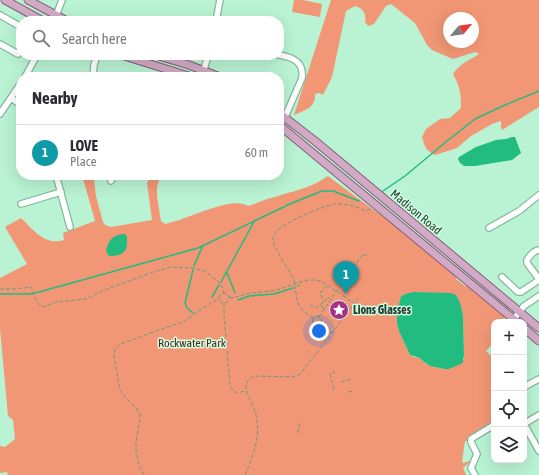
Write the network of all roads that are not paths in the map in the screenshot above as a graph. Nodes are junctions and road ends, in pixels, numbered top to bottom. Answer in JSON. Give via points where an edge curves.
{"nodes":[{"id":1,"x":6,"y":0,"type":"edge"},
{"id":2,"x":28,"y":0,"type":"edge"},
{"id":3,"x":62,"y":0,"type":"edge"},
{"id":4,"x":220,"y":0,"type":"edge"},
{"id":5,"x":0,"y":15,"type":"edge"},
{"id":6,"x":34,"y":16,"type":"edge"},
{"id":7,"x":52,"y":16,"type":"edge"},
{"id":8,"x":56,"y":16,"type":"edge"},
{"id":9,"x":217,"y":16,"type":"edge"},
{"id":10,"x":16,"y":24,"type":"edge"},
{"id":11,"x":0,"y":44,"type":"edge"},
{"id":12,"x":16,"y":53,"type":"edge"},
{"id":13,"x":284,"y":56,"type":"edge"},
{"id":14,"x":34,"y":60,"type":"edge"},
{"id":15,"x":96,"y":60,"type":"edge"},
{"id":16,"x":137,"y":60,"type":"edge"},
{"id":17,"x":168,"y":60,"type":"edge"},
{"id":18,"x":207,"y":60,"type":"edge"},
{"id":19,"x":28,"y":72,"type":"edge"},
{"id":20,"x":93,"y":72,"type":"edge"},
{"id":21,"x":176,"y":72,"type":"edge"},
{"id":22,"x":198,"y":72,"type":"edge"},
{"id":23,"x":204,"y":72,"type":"edge"},
{"id":24,"x":16,"y":90,"type":"edge"},
{"id":25,"x":11,"y":98,"type":"junction"},
{"id":26,"x":16,"y":102,"type":"edge"},
{"id":27,"x":0,"y":114,"type":"edge"},
{"id":28,"x":285,"y":118,"type":"joint"},
{"id":29,"x":284,"y":129,"type":"edge"},
{"id":30,"x":57,"y":180,"type":"edge"},
{"id":31,"x":61,"y":192,"type":"junction"},
{"id":32,"x":539,"y":195,"type":"edge"},
{"id":33,"x":21,"y":204,"type":"dead end"},
{"id":34,"x":70,"y":227,"type":"dead end"},
{"id":35,"x":489,"y":228,"type":"dead end"},
{"id":36,"x":539,"y":250,"type":"edge"},
{"id":37,"x":502,"y":277,"type":"dead end"},
{"id":38,"x":539,"y":280,"type":"edge"},
{"id":39,"x":539,"y":296,"type":"edge"},
{"id":40,"x":519,"y":312,"type":"junction"},
{"id":41,"x":515,"y":319,"type":"edge"},
{"id":42,"x":516,"y":319,"type":"edge"},
{"id":43,"x":539,"y":328,"type":"edge"},
{"id":44,"x":527,"y":331,"type":"edge"},
{"id":45,"x":539,"y":341,"type":"edge"},
{"id":46,"x":539,"y":379,"type":"edge"},
{"id":47,"x":527,"y":385,"type":"edge"},
{"id":48,"x":539,"y":415,"type":"edge"},
{"id":49,"x":527,"y":422,"type":"edge"},
{"id":50,"x":491,"y":427,"type":"edge"},
{"id":51,"x":526,"y":427,"type":"edge"},
{"id":52,"x":539,"y":451,"type":"edge"},
{"id":53,"x":475,"y":475,"type":"edge"}],
"edges":[{"from":1,"to":6,"type":"main road"},
{"from":2,"to":7,"type":"main road"},
{"from":3,"to":8,"type":"street"},
{"from":4,"to":9,"type":"street"},
{"from":5,"to":10,"type":"street"},
{"from":11,"to":12,"type":"street"},
{"from":13,"to":28,"type":"street","via":[[296,61],[303,74]]},
{"from":14,"to":19,"type":"street"},
{"from":15,"to":20,"type":"street"},
{"from":16,"to":21,"type":"main road"},
{"from":17,"to":22,"type":"main road"},
{"from":18,"to":23,"type":"street"},
{"from":24,"to":25,"type":"street"},
{"from":25,"to":26,"type":"street"},
{"from":25,"to":27,"type":"street"},
{"from":28,"to":40,"type":"main road","name":"Madison Road"},
{"from":29,"to":41,"type":"main road","name":"Madison Road"},
{"from":30,"to":31,"type":"street"},
{"from":31,"to":33,"type":"street"},
{"from":31,"to":34,"type":"street"},
{"from":32,"to":35,"type":"street","via":[[519,211]]},
{"from":36,"to":38,"type":"street","via":[[527,260]]},
{"from":37,"to":38,"type":"street","via":[[518,292]]},
{"from":39,"to":40,"type":"street"},
{"from":40,"to":42,"type":"street"},
{"from":40,"to":43,"type":"main road","name":"Madison Road"},
{"from":44,"to":45,"type":"main road"},
{"from":46,"to":47,"type":"street"},
{"from":48,"to":49,"type":"street"},
{"from":50,"to":53,"type":"street","via":[[471,440],[477,454],[471,468]]},
{"from":51,"to":52,"type":"street"}]}
